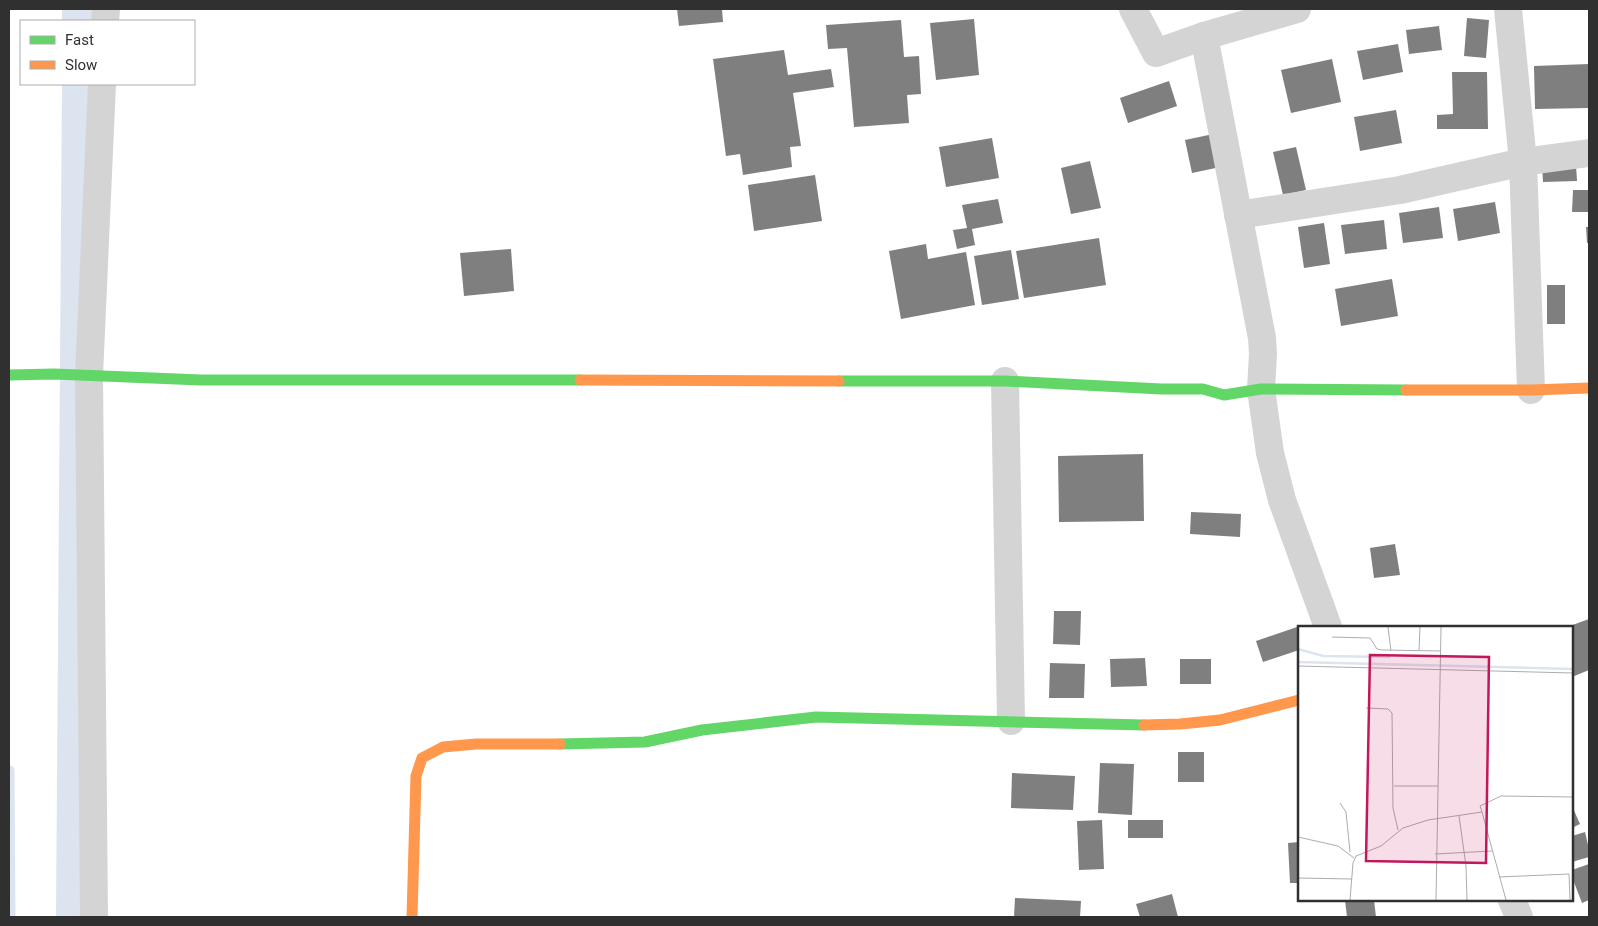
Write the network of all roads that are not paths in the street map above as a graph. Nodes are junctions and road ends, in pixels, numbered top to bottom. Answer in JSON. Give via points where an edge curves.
{"nodes":[{"id":1,"x":1133,"y":9,"type":"edge"},
{"id":2,"x":1297,"y":9,"type":"edge"},
{"id":3,"x":1508,"y":9,"type":"edge"},
{"id":4,"x":1204,"y":36,"type":"junction"},
{"id":5,"x":102,"y":85,"type":"edge"},
{"id":6,"x":1589,"y":153,"type":"edge"},
{"id":7,"x":1523,"y":162,"type":"junction"},
{"id":8,"x":1238,"y":215,"type":"junction"},
{"id":9,"x":9,"y":375,"type":"edge"},
{"id":10,"x":87,"y":376,"type":"junction"},
{"id":11,"x":1006,"y":381,"type":"junction"},
{"id":12,"x":1589,"y":388,"type":"edge"},
{"id":13,"x":1261,"y":389,"type":"junction"},
{"id":14,"x":1531,"y":390,"type":"junction"},
{"id":15,"x":1328,"y":626,"type":"edge"},
{"id":16,"x":1298,"y":700,"type":"edge"},
{"id":17,"x":1011,"y":721,"type":"junction"},
{"id":18,"x":1512,"y":901,"type":"edge"},
{"id":19,"x":94,"y":917,"type":"edge"},
{"id":20,"x":412,"y":917,"type":"edge"},
{"id":21,"x":1519,"y":917,"type":"edge"}],
"edges":[{"from":1,"to":4,"type":"street","via":[[1156,53]]},
{"from":2,"to":4,"type":"street"},
{"from":3,"to":7,"type":"street"},
{"from":4,"to":8,"type":"street"},
{"from":5,"to":10,"type":"street"},
{"from":6,"to":7,"type":"street"},
{"from":7,"to":8,"type":"street","via":[[1400,190]]},
{"from":7,"to":14,"type":"street"},
{"from":8,"to":13,"type":"street","via":[[1262,338]]},
{"from":9,"to":10,"type":"street"},
{"from":10,"to":11,"type":"street","via":[[201,380]]},
{"from":10,"to":19,"type":"street"},
{"from":11,"to":13,"type":"street","via":[[1203,389],[1224,395]]},
{"from":11,"to":17,"type":"street"},
{"from":12,"to":14,"type":"street"},
{"from":13,"to":14,"type":"street"},
{"from":13,"to":15,"type":"street","via":[[1270,453],[1282,500]]},
{"from":16,"to":17,"type":"street","via":[[1220,720],[1180,724]]},
{"from":17,"to":20,"type":"street","via":[[816,717],[702,730],[645,742],[476,744],[443,748],[422,758],[416,776]]},
{"from":18,"to":21,"type":"street"}]}
